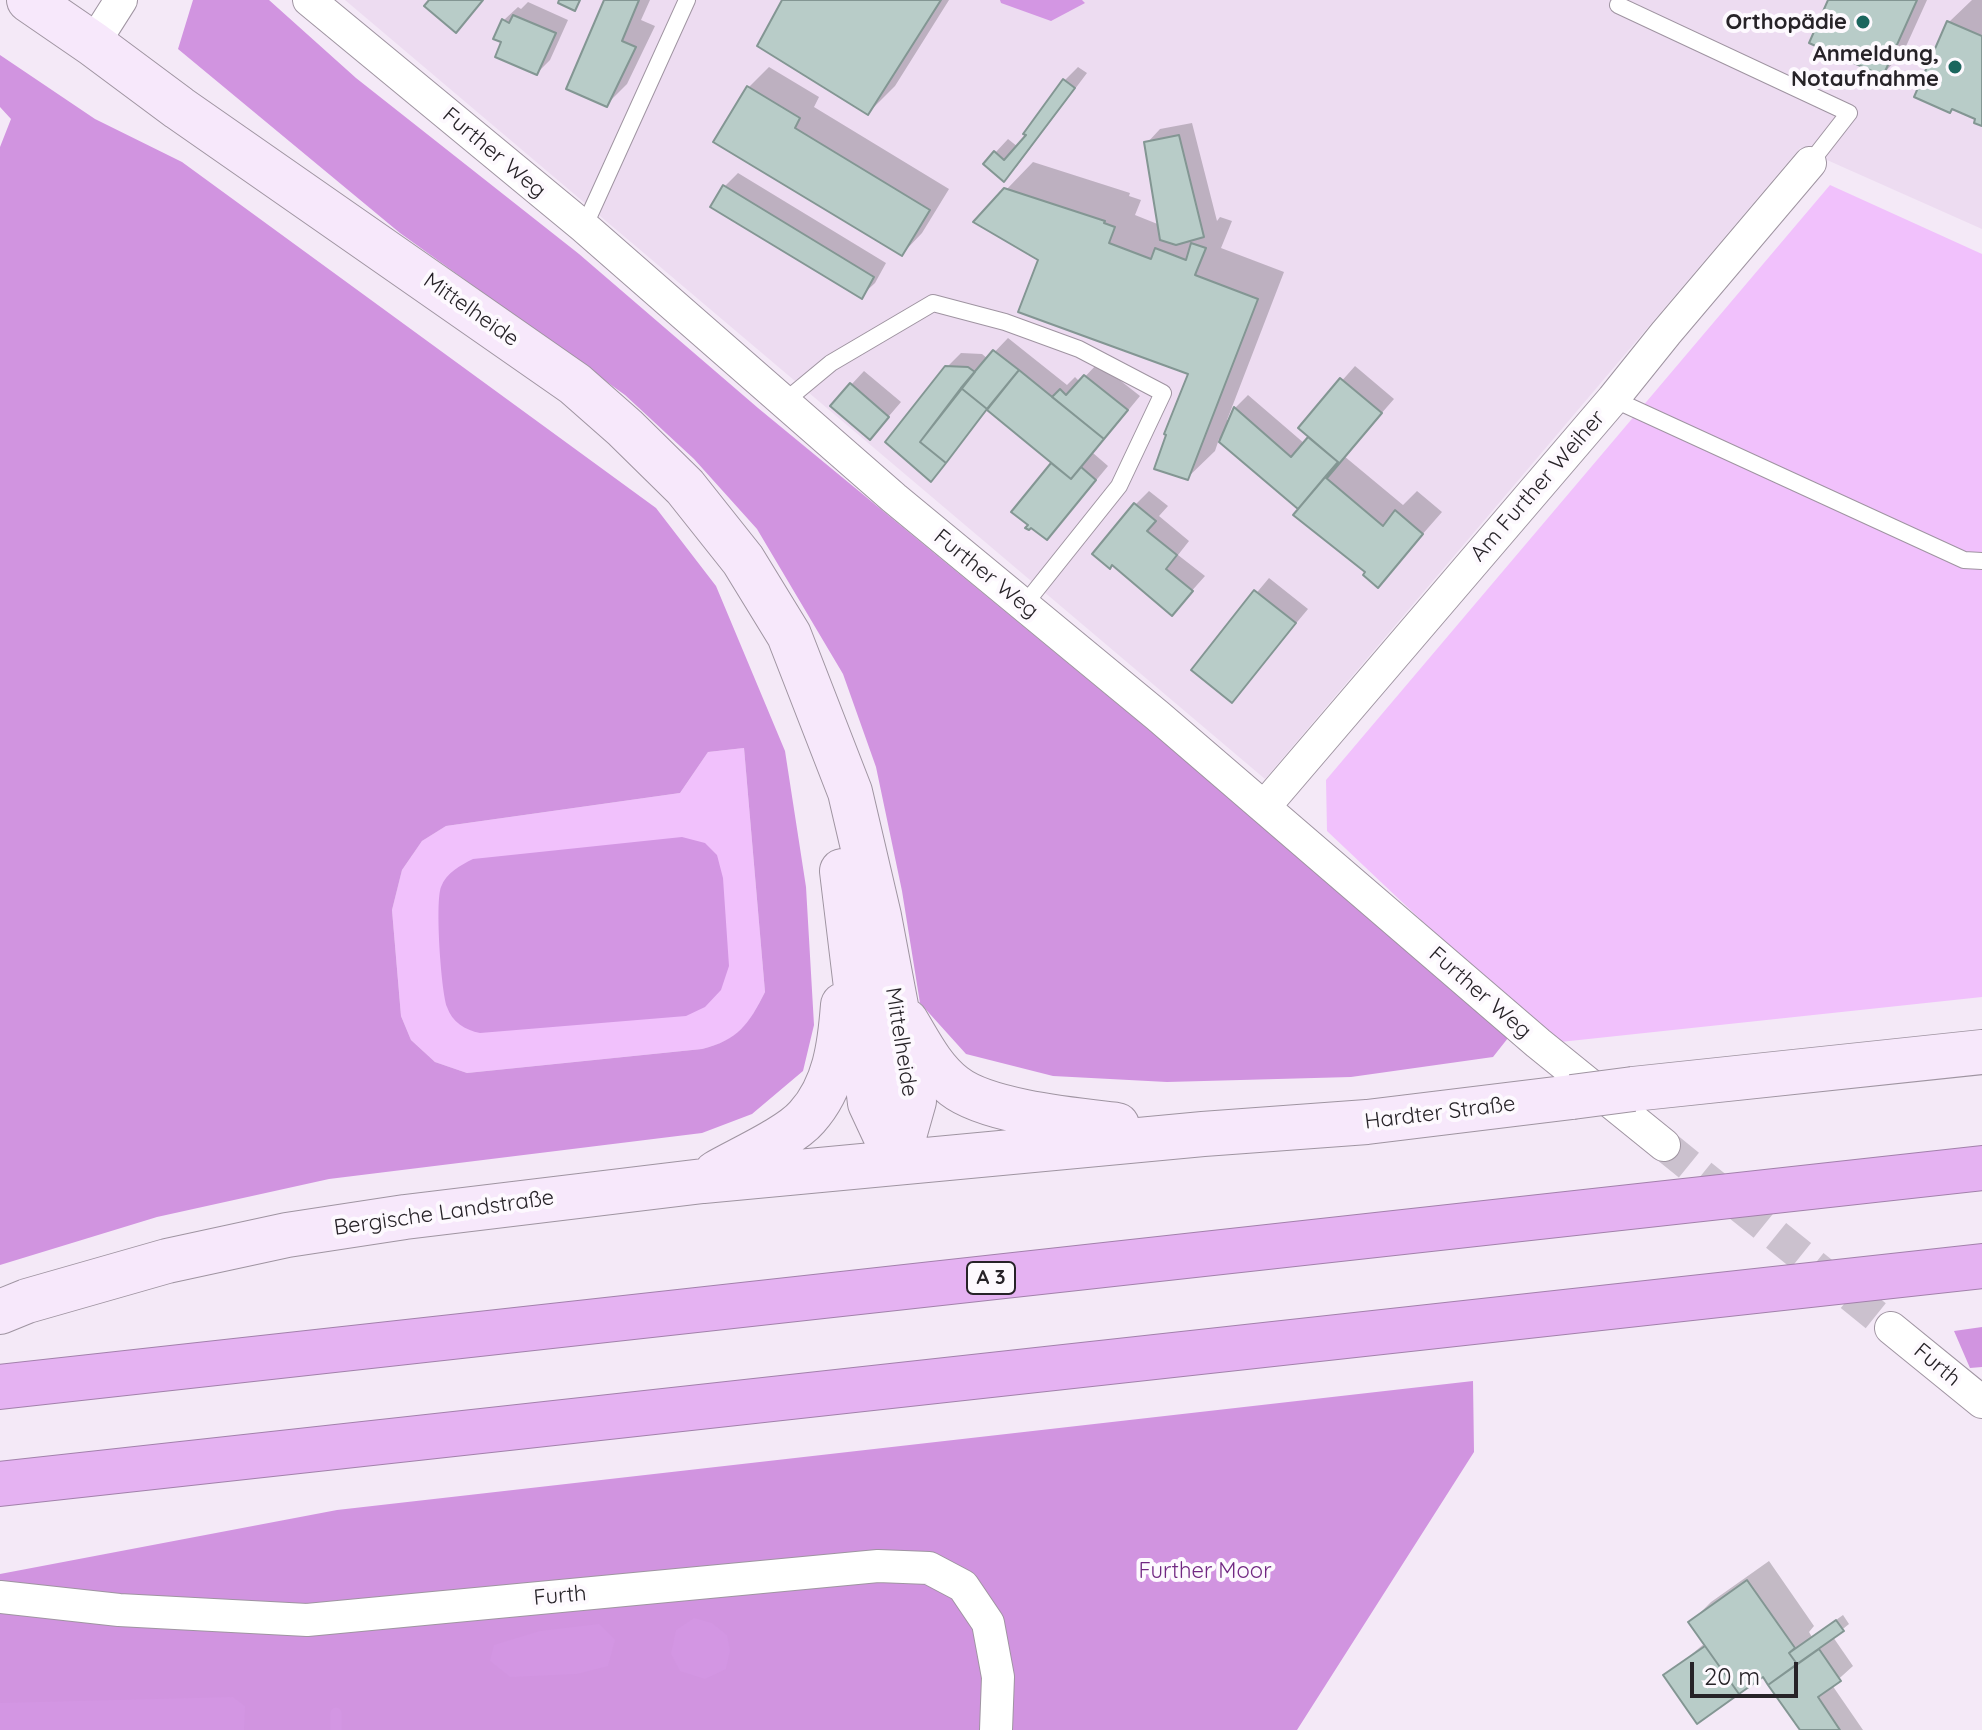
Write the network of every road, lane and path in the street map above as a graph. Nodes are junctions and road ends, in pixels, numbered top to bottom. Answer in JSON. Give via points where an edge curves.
{"nodes":[{"id":1,"x":29,"y":0,"type":"edge"},
{"id":2,"x":121,"y":0,"type":"edge"},
{"id":3,"x":309,"y":0,"type":"edge"},
{"id":4,"x":687,"y":0,"type":"edge"},
{"id":5,"x":1618,"y":5,"type":"dead end"},
{"id":6,"x":93,"y":44,"type":"junction"},
{"id":7,"x":1810,"y":163,"type":"joint"},
{"id":8,"x":584,"y":227,"type":"junction"},
{"id":9,"x":1613,"y":399,"type":"junction"},
{"id":10,"x":784,"y":402,"type":"junction"},
{"id":11,"x":1982,"y":561,"type":"edge"},
{"id":12,"x":1024,"y":605,"type":"junction"},
{"id":13,"x":819,"y":710,"type":"junction"},
{"id":14,"x":1264,"y":807,"type":"junction"},
{"id":15,"x":848,"y":910,"type":"junction"},
{"id":16,"x":895,"y":1004,"type":"junction"},
{"id":17,"x":1982,"y":1052,"type":"edge"},
{"id":18,"x":1203,"y":1134,"type":"junction"},
{"id":19,"x":1664,"y":1145,"type":"tunnel mouth"},
{"id":20,"x":897,"y":1161,"type":"junction"},
{"id":21,"x":1982,"y":1168,"type":"edge"},
{"id":22,"x":703,"y":1181,"type":"junction"},
{"id":23,"x":1982,"y":1266,"type":"edge"},
{"id":24,"x":0,"y":1312,"type":"edge"},
{"id":25,"x":1891,"y":1328,"type":"tunnel mouth"},
{"id":26,"x":0,"y":1387,"type":"edge"},
{"id":27,"x":1982,"y":1402,"type":"edge"},
{"id":28,"x":0,"y":1484,"type":"edge"},
{"id":29,"x":0,"y":1597,"type":"edge"},
{"id":30,"x":996,"y":1730,"type":"edge"}],
"edges":[{"from":1,"to":6,"type":"main road","name":"Mittelheide"},
{"from":2,"to":6,"type":"street"},
{"from":3,"to":8,"type":"street","name":"Further Weg"},
{"from":4,"to":8,"type":"lane"},
{"from":5,"to":7,"type":"lane","via":[[1849,113]]},
{"from":6,"to":13,"type":"main road","name":"Mittelheide","via":[[515,340],[625,428],[685,487],[743,560],[789,635]]},
{"from":7,"to":9,"type":"street","name":"Am Further Weiher"},
{"from":8,"to":10,"type":"street","name":"Further Weg"},
{"from":9,"to":11,"type":"lane","via":[[1964,560]]},
{"from":9,"to":14,"type":"street","name":"Am Further Weiher"},
{"from":10,"to":12,"type":"street","name":"Further Weg"},
{"from":10,"to":12,"type":"lane","via":[[831,363],[933,303],[1079,349],[1163,393],[1119,486]]},
{"from":12,"to":14,"type":"street","name":"Further Weg"},
{"from":13,"to":15,"type":"main road","name":"Mittelheide"},
{"from":13,"to":16,"type":"main road","name":"Mittelheide","via":[[850,792]]},
{"from":14,"to":19,"type":"street","name":"Further Weg"},
{"from":15,"to":20,"type":"main road","name":"Mittelheide","via":[[870,1103]]},
{"from":15,"to":22,"type":"main road","via":[[840,1047],[828,1083],[807,1118]]},
{"from":16,"to":18,"type":"main road","via":[[932,1064],[955,1087],[983,1102]]},
{"from":16,"to":20,"type":"main road","name":"Mittelheide","via":[[914,1101]]},
{"from":17,"to":18,"type":"main road","name":"Hardter Straße","bridge":true,"via":[[1367,1122]]},
{"from":18,"to":20,"type":"main road","name":"Hardter Straße"},
{"from":20,"to":22,"type":"main road","name":"Bergische Landstraße"},
{"from":21,"to":26,"type":"highway","number":"A 3"},
{"from":22,"to":24,"type":"main road","name":"Bergische Landstraße","via":[[287,1235],[167,1261]]},
{"from":23,"to":28,"type":"highway"},
{"from":25,"to":27,"type":"street","name":"Furth"},
{"from":29,"to":30,"type":"street","name":"Furth","via":[[119,1610],[307,1620],[878,1566],[929,1568],[963,1586],[988,1623],[998,1677]]}]}
